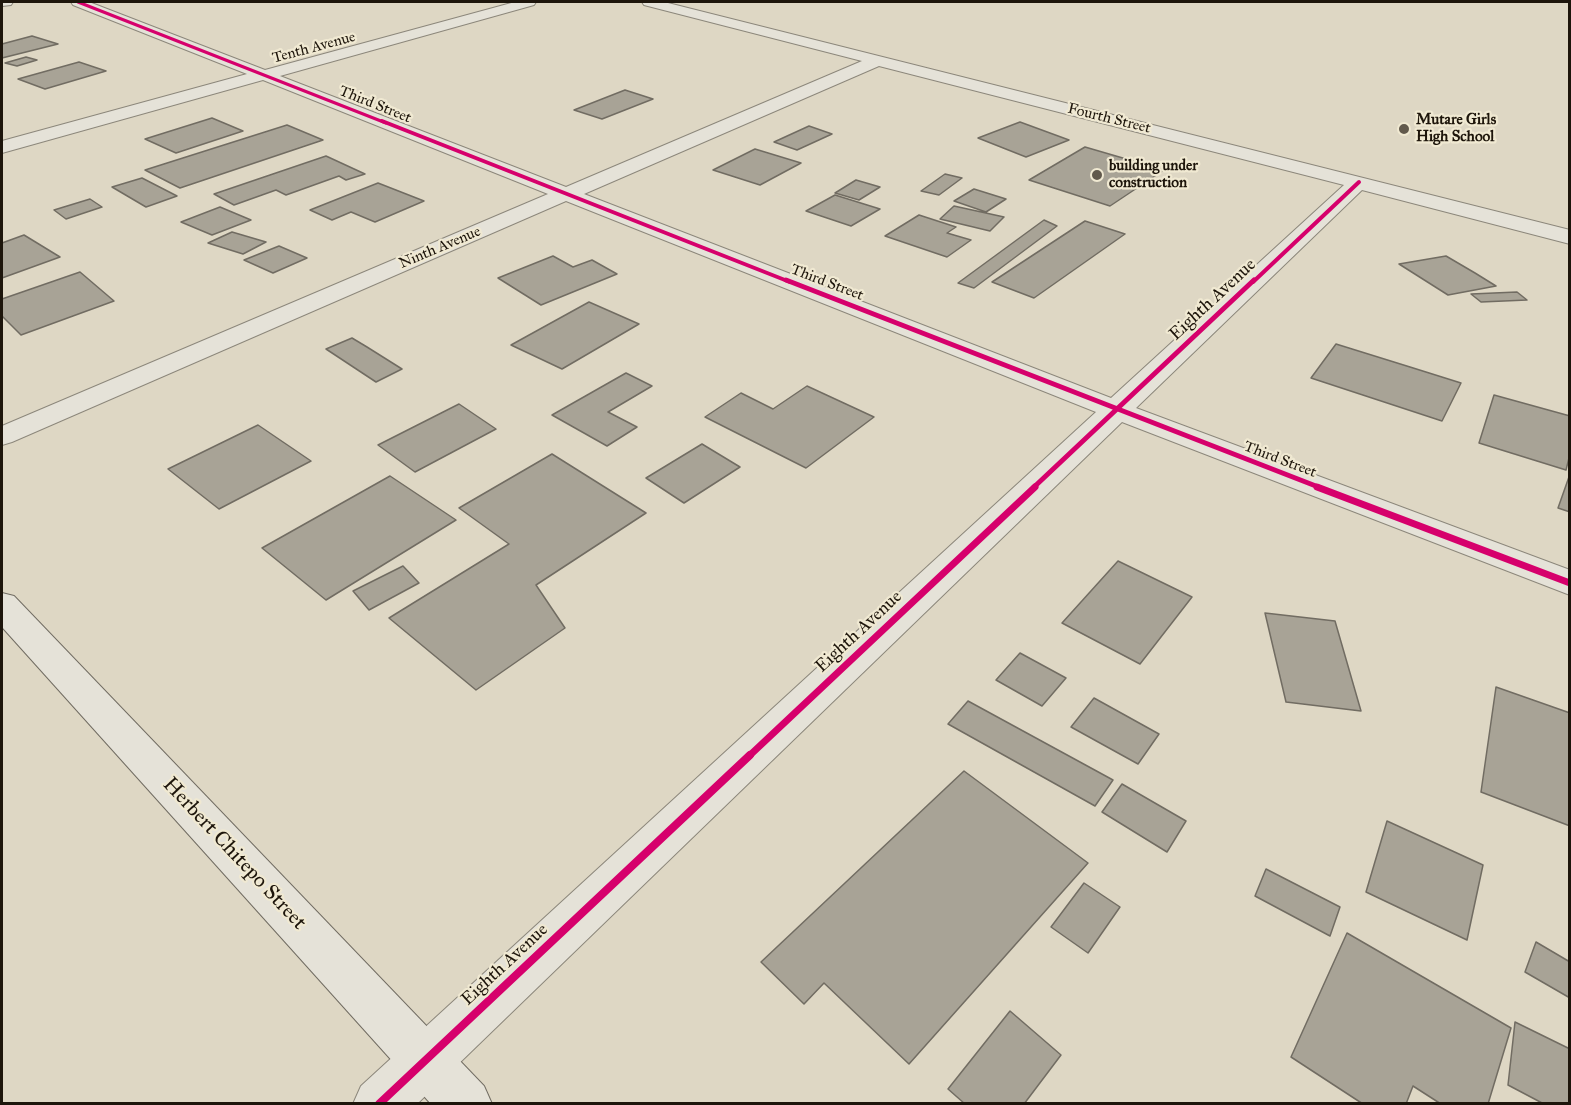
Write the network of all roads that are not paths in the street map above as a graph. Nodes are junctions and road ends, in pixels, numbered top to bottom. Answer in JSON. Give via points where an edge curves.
{"nodes":[{"id":1,"x":6,"y":2,"type":"edge"},
{"id":2,"x":78,"y":2,"type":"edge"},
{"id":3,"x":529,"y":2,"type":"edge"},
{"id":4,"x":649,"y":2,"type":"edge"},
{"id":5,"x":2,"y":3,"type":"edge"},
{"id":6,"x":878,"y":60,"type":"junction"},
{"id":7,"x":264,"y":74,"type":"junction"},
{"id":8,"x":2,"y":147,"type":"edge"},
{"id":9,"x":1359,"y":182,"type":"junction"},
{"id":10,"x":567,"y":194,"type":"junction"},
{"id":11,"x":1569,"y":237,"type":"edge"},
{"id":12,"x":1118,"y":411,"type":"junction"},
{"id":13,"x":2,"y":436,"type":"edge"},
{"id":14,"x":1569,"y":583,"type":"edge"},
{"id":15,"x":2,"y":605,"type":"edge"},
{"id":16,"x":425,"y":1060,"type":"junction"},
{"id":17,"x":379,"y":1104,"type":"edge"},
{"id":18,"x":466,"y":1104,"type":"edge"}],
"edges":[{"from":1,"to":5,"type":"street"},
{"from":2,"to":7,"type":"street","name":"Third Street"},
{"from":3,"to":7,"type":"street","name":"Tenth Avenue"},
{"from":4,"to":6,"type":"street","name":"Fourth Street"},
{"from":6,"to":9,"type":"street","name":"Fourth Street"},
{"from":6,"to":10,"type":"street","name":"Ninth Avenue"},
{"from":7,"to":8,"type":"street","name":"Tenth Avenue"},
{"from":7,"to":10,"type":"street","name":"Third Street"},
{"from":9,"to":11,"type":"street","name":"Fourth Street"},
{"from":9,"to":12,"type":"street","name":"Eighth Avenue"},
{"from":10,"to":12,"type":"street","name":"Third Street"},
{"from":10,"to":13,"type":"street","name":"Ninth Avenue"},
{"from":12,"to":14,"type":"street","name":"Third Street"},
{"from":12,"to":16,"type":"street","name":"Eighth Avenue"},
{"from":15,"to":16,"type":"street","name":"Herbert Chitepo Street"},
{"from":16,"to":17,"type":"street","name":"Eighth Avenue"},
{"from":16,"to":18,"type":"street","name":"Herbert Chitepo Street"}]}
